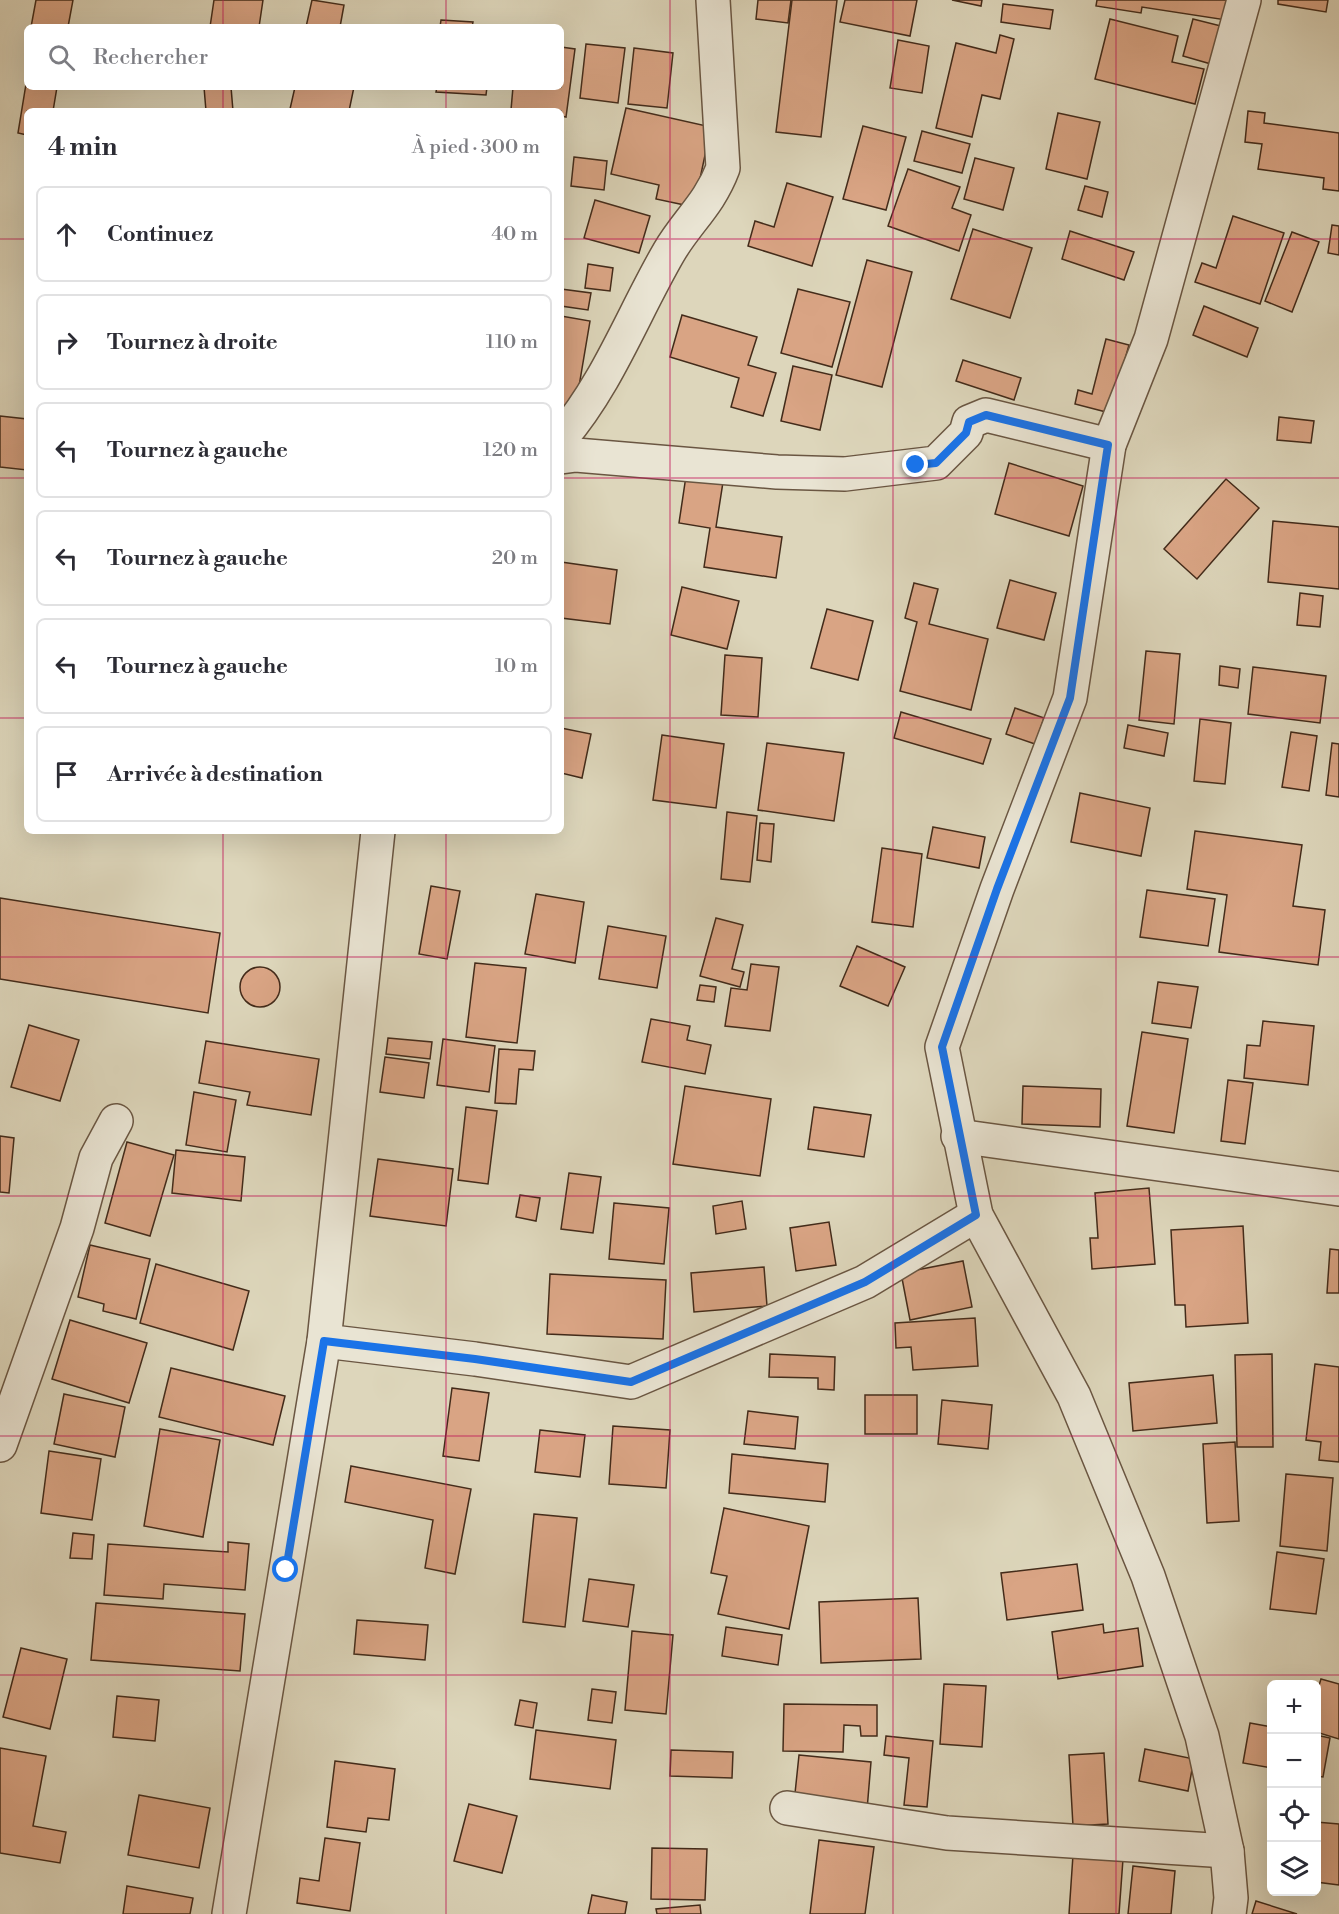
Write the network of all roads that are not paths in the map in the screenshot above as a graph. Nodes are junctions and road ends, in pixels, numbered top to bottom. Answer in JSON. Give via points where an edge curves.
{"nodes":[{"id":1,"x":713,"y":0,"type":"edge"},
{"id":2,"x":1244,"y":0,"type":"edge"},
{"id":3,"x":564,"y":434,"type":"edge"},
{"id":4,"x":1108,"y":445,"type":"junction"},
{"id":5,"x":564,"y":457,"type":"edge"},
{"id":6,"x":378,"y":834,"type":"edge"},
{"id":7,"x":116,"y":1121,"type":"dead end"},
{"id":8,"x":958,"y":1136,"type":"junction"},
{"id":9,"x":1339,"y":1189,"type":"edge"},
{"id":10,"x":976,"y":1215,"type":"junction"},
{"id":11,"x":324,"y":1341,"type":"junction"},
{"id":12,"x":0,"y":1445,"type":"edge"},
{"id":13,"x":787,"y":1809,"type":"dead end"},
{"id":14,"x":1227,"y":1851,"type":"junction"},
{"id":15,"x":229,"y":1914,"type":"edge"},
{"id":16,"x":1229,"y":1914,"type":"edge"}],
"edges":[{"from":1,"to":3,"type":"street","via":[[723,168],[714,192],[670,250],[595,392]]},
{"from":2,"to":4,"type":"street","via":[[1151,339]]},
{"from":4,"to":5,"type":"street","via":[[986,415],[969,422],[966,433],[936,463],[845,474]]},
{"from":4,"to":8,"type":"street","via":[[1070,698],[942,1047]]},
{"from":6,"to":11,"type":"street"},
{"from":7,"to":12,"type":"street","via":[[96,1158],[77,1228]]},
{"from":8,"to":9,"type":"street"},
{"from":8,"to":10,"type":"street"},
{"from":10,"to":11,"type":"street","via":[[865,1282],[631,1382]]},
{"from":10,"to":14,"type":"street","via":[[1074,1396],[1149,1576],[1202,1736]]},
{"from":11,"to":15,"type":"street"},
{"from":13,"to":14,"type":"street","via":[[947,1833]]},
{"from":14,"to":16,"type":"street"}]}
